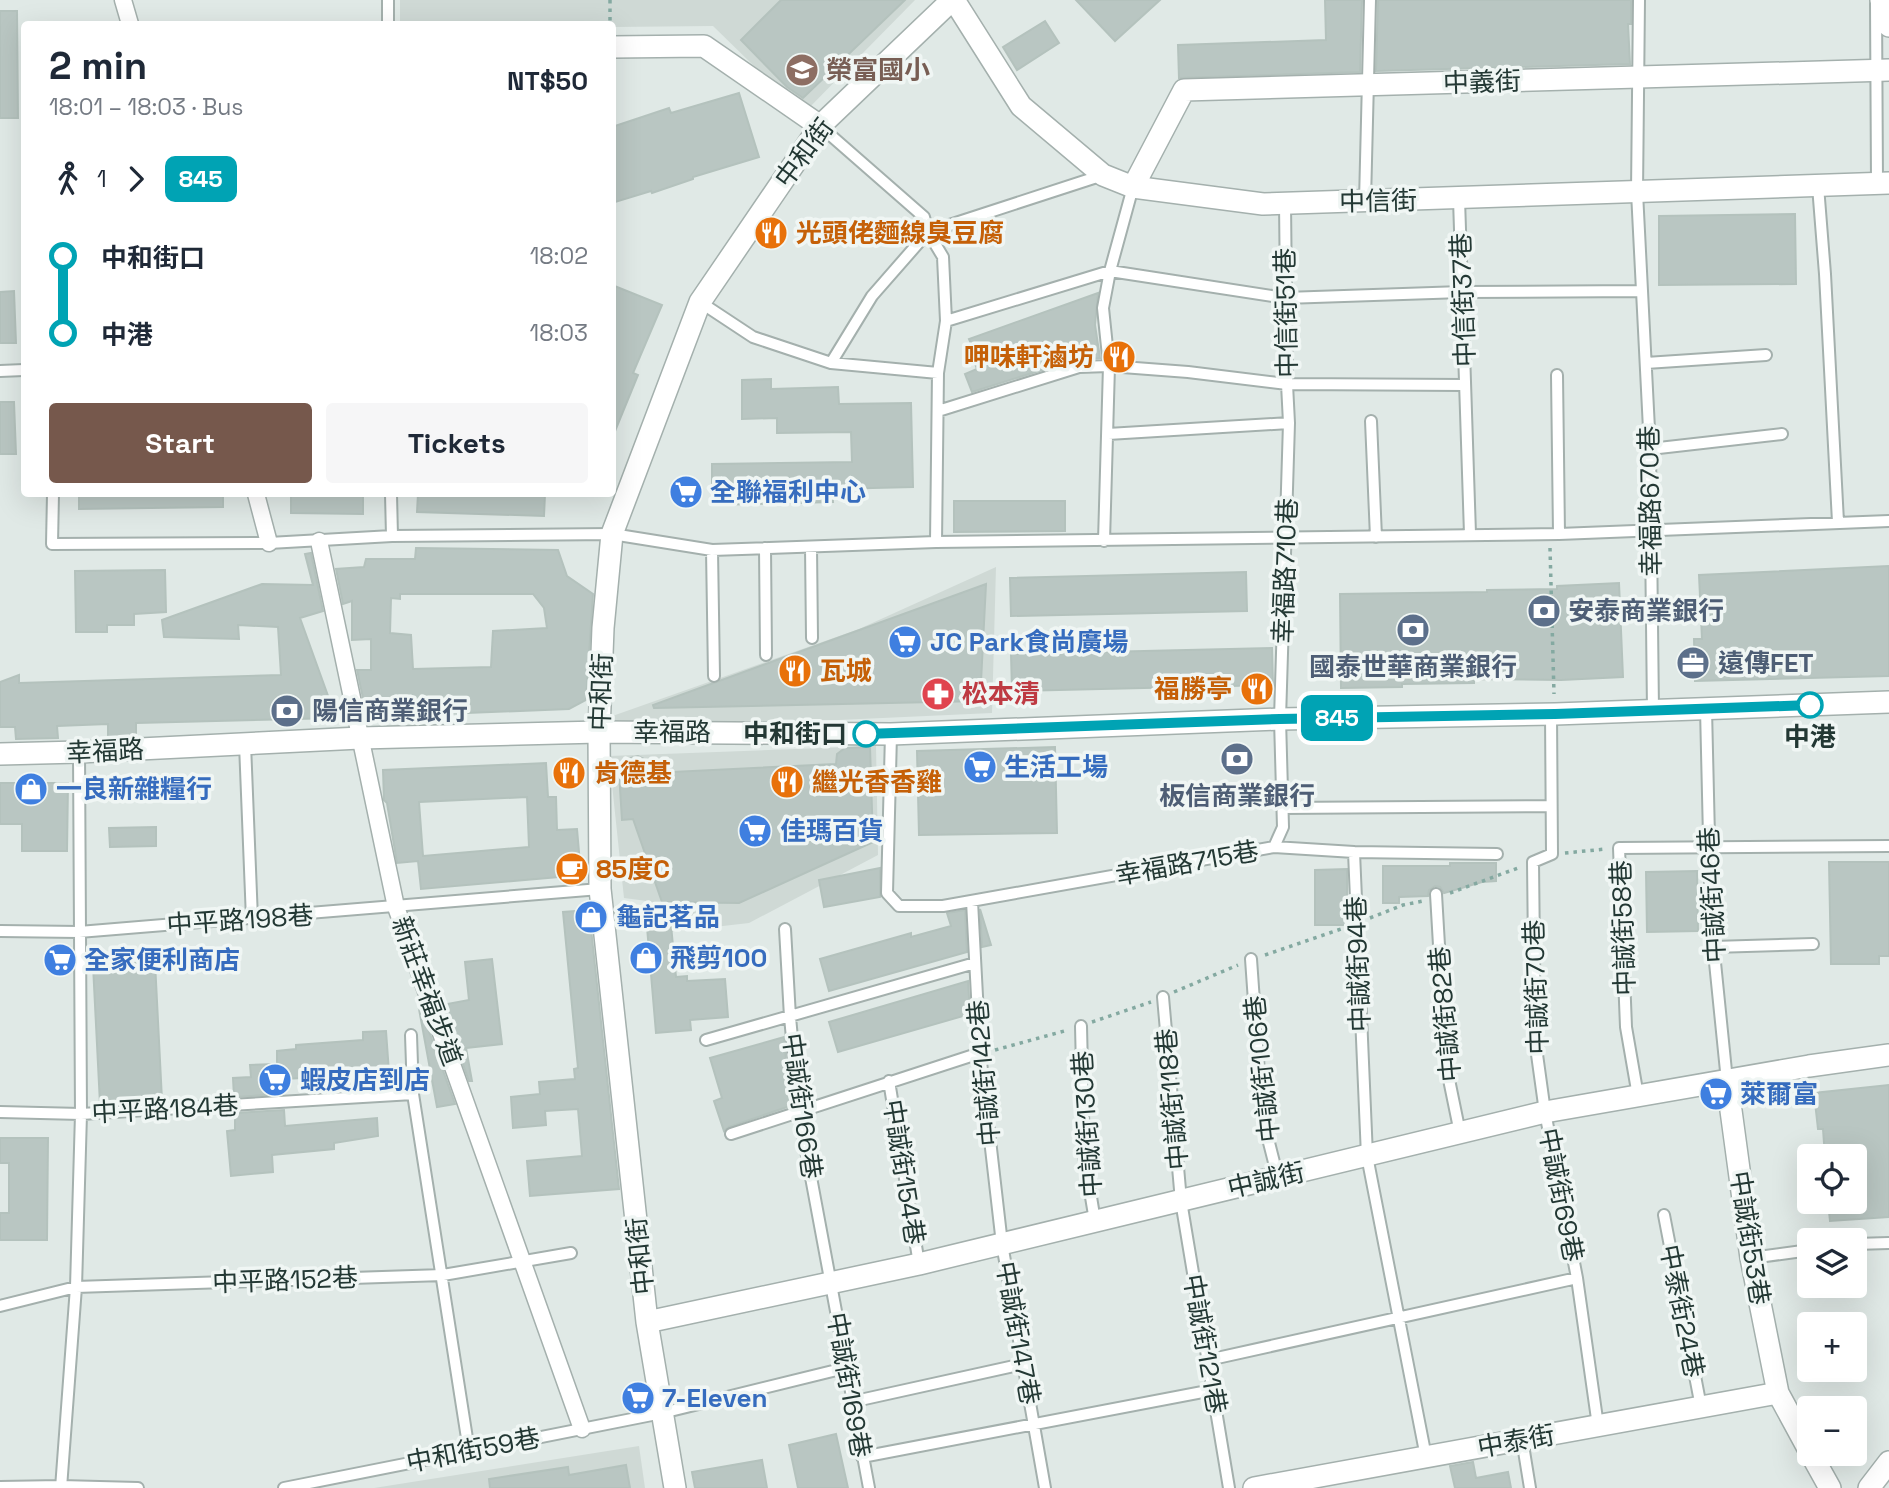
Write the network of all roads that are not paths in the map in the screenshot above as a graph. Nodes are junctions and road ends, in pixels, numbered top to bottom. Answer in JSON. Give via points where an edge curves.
{"nodes":[{"id":1,"x":123,"y":0,"type":"edge"},
{"id":2,"x":388,"y":0,"type":"edge"},
{"id":3,"x":953,"y":0,"type":"edge"},
{"id":4,"x":1370,"y":0,"type":"edge"},
{"id":5,"x":1639,"y":0,"type":"edge"},
{"id":6,"x":1876,"y":0,"type":"edge"},
{"id":7,"x":1881,"y":0,"type":"edge"},
{"id":8,"x":129,"y":21,"type":"edge"},
{"id":9,"x":388,"y":21,"type":"edge"},
{"id":10,"x":1889,"y":26,"type":"edge"},
{"id":11,"x":616,"y":47,"type":"edge"},
{"id":12,"x":1882,"y":70,"type":"edge"},
{"id":13,"x":1637,"y":78,"type":"junction"},
{"id":14,"x":1368,"y":85,"type":"junction"},
{"id":15,"x":820,"y":125,"type":"junction"},
{"id":16,"x":1103,"y":175,"type":"junction"},
{"id":17,"x":1883,"y":183,"type":"edge"},
{"id":18,"x":1818,"y":186,"type":"junction"},
{"id":19,"x":1133,"y":187,"type":"junction"},
{"id":20,"x":1637,"y":192,"type":"junction"},
{"id":21,"x":1460,"y":199,"type":"junction"},
{"id":22,"x":1365,"y":201,"type":"junction"},
{"id":23,"x":1284,"y":203,"type":"junction"},
{"id":24,"x":928,"y":232,"type":"junction"},
{"id":25,"x":1111,"y":271,"type":"junction"},
{"id":26,"x":1642,"y":291,"type":"junction"},
{"id":27,"x":1462,"y":292,"type":"junction"},
{"id":28,"x":1285,"y":298,"type":"junction"},
{"id":29,"x":700,"y":302,"type":"junction"},
{"id":30,"x":946,"y":321,"type":"junction"},
{"id":31,"x":1766,"y":355,"type":"dead end"},
{"id":32,"x":831,"y":363,"type":"junction"},
{"id":33,"x":1646,"y":363,"type":"junction"},
{"id":34,"x":1109,"y":366,"type":"junction"},
{"id":35,"x":21,"y":370,"type":"edge"},
{"id":36,"x":0,"y":372,"type":"edge"},
{"id":37,"x":938,"y":373,"type":"junction"},
{"id":38,"x":1557,"y":375,"type":"dead end"},
{"id":39,"x":1287,"y":384,"type":"junction"},
{"id":40,"x":1465,"y":385,"type":"junction"},
{"id":41,"x":938,"y":411,"type":"junction"},
{"id":42,"x":1371,"y":421,"type":"dead end"},
{"id":43,"x":1289,"y":424,"type":"junction"},
{"id":44,"x":1108,"y":434,"type":"junction"},
{"id":45,"x":1782,"y":434,"type":"dead end"},
{"id":46,"x":1650,"y":449,"type":"junction"},
{"id":47,"x":53,"y":497,"type":"edge"},
{"id":48,"x":258,"y":497,"type":"edge"},
{"id":49,"x":391,"y":497,"type":"edge"},
{"id":50,"x":1889,"y":521,"type":"edge"},
{"id":51,"x":1838,"y":522,"type":"junction"},
{"id":52,"x":1651,"y":529,"type":"junction"},
{"id":53,"x":612,"y":534,"type":"junction"},
{"id":54,"x":1470,"y":534,"type":"junction"},
{"id":55,"x":1554,"y":534,"type":"junction"},
{"id":56,"x":393,"y":536,"type":"junction"},
{"id":57,"x":1376,"y":537,"type":"junction"},
{"id":58,"x":1287,"y":539,"type":"junction"},
{"id":59,"x":319,"y":541,"type":"junction"},
{"id":60,"x":1104,"y":541,"type":"junction"},
{"id":61,"x":936,"y":542,"type":"junction"},
{"id":62,"x":269,"y":543,"type":"junction"},
{"id":63,"x":811,"y":547,"type":"junction"},
{"id":64,"x":765,"y":548,"type":"junction"},
{"id":65,"x":712,"y":550,"type":"junction"},
{"id":66,"x":812,"y":638,"type":"dead end"},
{"id":67,"x":766,"y":655,"type":"dead end"},
{"id":68,"x":714,"y":676,"type":"dead end"},
{"id":69,"x":1889,"y":702,"type":"edge"},
{"id":70,"x":1706,"y":709,"type":"junction"},
{"id":71,"x":1653,"y":710,"type":"junction"},
{"id":72,"x":1553,"y":714,"type":"junction"},
{"id":73,"x":1280,"y":719,"type":"junction"},
{"id":74,"x":599,"y":732,"type":"junction"},
{"id":75,"x":891,"y":734,"type":"junction"},
{"id":76,"x":360,"y":738,"type":"junction"},
{"id":77,"x":245,"y":744,"type":"junction"},
{"id":78,"x":79,"y":752,"type":"junction"},
{"id":79,"x":0,"y":754,"type":"edge"},
{"id":80,"x":1551,"y":806,"type":"junction"},
{"id":81,"x":1282,"y":808,"type":"junction"},
{"id":82,"x":1889,"y":846,"type":"edge"},
{"id":83,"x":1275,"y":847,"type":"junction"},
{"id":84,"x":1709,"y":848,"type":"junction"},
{"id":85,"x":1354,"y":852,"type":"junction"},
{"id":86,"x":1497,"y":854,"type":"dead end"},
{"id":87,"x":600,"y":889,"type":"junction"},
{"id":88,"x":1436,"y":894,"type":"dead end"},
{"id":89,"x":972,"y":901,"type":"junction"},
{"id":90,"x":396,"y":907,"type":"junction"},
{"id":91,"x":252,"y":919,"type":"junction"},
{"id":92,"x":785,"y":929,"type":"dead end"},
{"id":93,"x":0,"y":931,"type":"edge"},
{"id":94,"x":79,"y":932,"type":"junction"},
{"id":95,"x":1813,"y":944,"type":"dead end"},
{"id":96,"x":1713,"y":947,"type":"junction"},
{"id":97,"x":1251,"y":959,"type":"dead end"},
{"id":98,"x":975,"y":963,"type":"junction"},
{"id":99,"x":1163,"y":997,"type":"dead end"},
{"id":100,"x":790,"y":1017,"type":"junction"},
{"id":101,"x":1081,"y":1026,"type":"dead end"},
{"id":102,"x":411,"y":1035,"type":"dead end"},
{"id":103,"x":706,"y":1040,"type":"dead end"},
{"id":104,"x":980,"y":1053,"type":"junction"},
{"id":105,"x":1889,"y":1055,"type":"edge"},
{"id":106,"x":889,"y":1081,"type":"junction"},
{"id":107,"x":1727,"y":1081,"type":"junction"},
{"id":108,"x":413,"y":1094,"type":"junction"},
{"id":109,"x":1638,"y":1096,"type":"junction"},
{"id":110,"x":0,"y":1112,"type":"edge"},
{"id":111,"x":1545,"y":1112,"type":"junction"},
{"id":112,"x":799,"y":1113,"type":"junction"},
{"id":113,"x":81,"y":1114,"type":"junction"},
{"id":114,"x":1460,"y":1133,"type":"junction"},
{"id":115,"x":731,"y":1134,"type":"dead end"},
{"id":116,"x":1367,"y":1156,"type":"junction"},
{"id":117,"x":1278,"y":1178,"type":"junction"},
{"id":118,"x":1181,"y":1201,"type":"junction"},
{"id":119,"x":1664,"y":1215,"type":"dead end"},
{"id":120,"x":1095,"y":1222,"type":"junction"},
{"id":121,"x":1889,"y":1243,"type":"edge"},
{"id":122,"x":1002,"y":1244,"type":"junction"},
{"id":123,"x":1867,"y":1244,"type":"edge"},
{"id":124,"x":1797,"y":1252,"type":"edge"},
{"id":125,"x":570,"y":1253,"type":"dead end"},
{"id":126,"x":1751,"y":1258,"type":"junction"},
{"id":127,"x":524,"y":1261,"type":"junction"},
{"id":128,"x":919,"y":1264,"type":"junction"},
{"id":129,"x":443,"y":1275,"type":"junction"},
{"id":130,"x":1577,"y":1278,"type":"junction"},
{"id":131,"x":830,"y":1283,"type":"junction"},
{"id":132,"x":76,"y":1287,"type":"junction"},
{"id":133,"x":0,"y":1306,"type":"edge"},
{"id":134,"x":1399,"y":1316,"type":"junction"},
{"id":135,"x":647,"y":1322,"type":"junction"},
{"id":136,"x":1208,"y":1360,"type":"junction"},
{"id":137,"x":1023,"y":1364,"type":"junction"},
{"id":138,"x":845,"y":1368,"type":"junction"},
{"id":139,"x":1213,"y":1390,"type":"junction"},
{"id":140,"x":1778,"y":1393,"type":"junction"},
{"id":141,"x":851,"y":1402,"type":"junction"},
{"id":142,"x":1701,"y":1407,"type":"junction"},
{"id":143,"x":662,"y":1413,"type":"junction"},
{"id":144,"x":1034,"y":1423,"type":"junction"},
{"id":145,"x":1598,"y":1426,"type":"junction"},
{"id":146,"x":582,"y":1429,"type":"junction"},
{"id":147,"x":1797,"y":1429,"type":"edge"},
{"id":148,"x":1522,"y":1439,"type":"junction"},
{"id":149,"x":469,"y":1451,"type":"junction"},
{"id":150,"x":862,"y":1457,"type":"junction"},
{"id":151,"x":1426,"y":1457,"type":"junction"},
{"id":152,"x":1889,"y":1462,"type":"edge"},
{"id":153,"x":1817,"y":1466,"type":"edge"},
{"id":154,"x":61,"y":1487,"type":"edge"},
{"id":155,"x":0,"y":1488,"type":"edge"},
{"id":156,"x":138,"y":1488,"type":"edge"},
{"id":157,"x":285,"y":1488,"type":"edge"},
{"id":158,"x":675,"y":1488,"type":"edge"},
{"id":159,"x":869,"y":1488,"type":"edge"},
{"id":160,"x":1045,"y":1488,"type":"edge"},
{"id":161,"x":1229,"y":1488,"type":"edge"},
{"id":162,"x":1254,"y":1488,"type":"edge"},
{"id":163,"x":1530,"y":1488,"type":"edge"},
{"id":164,"x":1830,"y":1488,"type":"edge"},
{"id":165,"x":1869,"y":1488,"type":"edge"}],
"edges":[{"from":1,"to":8,"type":"street"},
{"from":2,"to":9,"type":"lane"},
{"from":3,"to":15,"type":"street","name":"中和街"},
{"from":3,"to":16,"type":"street","name":"中信街","via":[[1021,106]]},
{"from":4,"to":14,"type":"lane"},
{"from":5,"to":13,"type":"lane","name":"幸福路670巷"},
{"from":6,"to":12,"type":"lane"},
{"from":7,"to":10,"type":"street"},
{"from":11,"to":15,"type":"street","via":[[704,46]]},
{"from":12,"to":13,"type":"street","name":"中義街"},
{"from":12,"to":17,"type":"lane"},
{"from":13,"to":14,"type":"street","name":"中義街"},
{"from":13,"to":20,"type":"lane","name":"幸福路670巷"},
{"from":14,"to":19,"type":"street","name":"中義街","via":[[1184,90]]},
{"from":14,"to":22,"type":"lane"},
{"from":15,"to":24,"type":"lane","via":[[924,217]]},
{"from":15,"to":29,"type":"street","name":"中和街"},
{"from":16,"to":19,"type":"street","name":"中信街"},
{"from":16,"to":24,"type":"lane"},
{"from":17,"to":18,"type":"street","name":"中信街"},
{"from":18,"to":20,"type":"street","name":"中信街"},
{"from":18,"to":51,"type":"lane"},
{"from":19,"to":23,"type":"street","name":"中信街"},
{"from":19,"to":25,"type":"lane"},
{"from":20,"to":21,"type":"street","name":"中信街"},
{"from":20,"to":26,"type":"lane","name":"幸福路670巷"},
{"from":21,"to":22,"type":"street","name":"中信街"},
{"from":21,"to":27,"type":"lane","name":"中信街37巷"},
{"from":22,"to":23,"type":"street","name":"中信街"},
{"from":23,"to":28,"type":"lane","name":"中信街51巷"},
{"from":24,"to":30,"type":"lane","via":[[943,257]]},
{"from":24,"to":32,"type":"lane","via":[[872,296]]},
{"from":25,"to":28,"type":"lane"},
{"from":25,"to":30,"type":"lane"},
{"from":25,"to":34,"type":"lane","via":[[1103,308]]},
{"from":26,"to":27,"type":"lane"},
{"from":26,"to":33,"type":"lane","name":"幸福路670巷"},
{"from":27,"to":28,"type":"lane"},
{"from":27,"to":40,"type":"lane","name":"中信街37巷"},
{"from":28,"to":39,"type":"lane","name":"中信街51巷"},
{"from":29,"to":32,"type":"lane","via":[[754,337]]},
{"from":29,"to":53,"type":"street","name":"中和街"},
{"from":30,"to":37,"type":"lane"},
{"from":31,"to":33,"type":"lane"},
{"from":32,"to":37,"type":"lane"},
{"from":33,"to":46,"type":"lane","name":"幸福路670巷"},
{"from":34,"to":39,"type":"lane"},
{"from":34,"to":41,"type":"lane","via":[[1079,367]]},
{"from":34,"to":44,"type":"lane"},
{"from":35,"to":36,"type":"lane"},
{"from":37,"to":41,"type":"lane"},
{"from":38,"to":55,"type":"lane"},
{"from":39,"to":40,"type":"lane"},
{"from":39,"to":43,"type":"lane","name":"中信街51巷"},
{"from":40,"to":54,"type":"lane","name":"中信街37巷"},
{"from":41,"to":61,"type":"lane"},
{"from":42,"to":57,"type":"lane"},
{"from":43,"to":44,"type":"lane"},
{"from":43,"to":58,"type":"lane","name":"幸福路710巷"},
{"from":44,"to":60,"type":"lane"},
{"from":45,"to":46,"type":"lane"},
{"from":46,"to":52,"type":"lane","name":"幸福路670巷"},
{"from":47,"to":62,"type":"lane","via":[[52,544]]},
{"from":48,"to":62,"type":"street"},
{"from":49,"to":56,"type":"lane"},
{"from":50,"to":51,"type":"lane"},
{"from":51,"to":52,"type":"lane"},
{"from":52,"to":55,"type":"lane"},
{"from":52,"to":71,"type":"lane","name":"幸福路670巷"},
{"from":53,"to":56,"type":"lane"},
{"from":53,"to":65,"type":"lane"},
{"from":53,"to":74,"type":"street","name":"中和街"},
{"from":54,"to":55,"type":"lane"},
{"from":54,"to":57,"type":"lane"},
{"from":56,"to":59,"type":"lane"},
{"from":57,"to":58,"type":"lane"},
{"from":58,"to":60,"type":"lane"},
{"from":58,"to":73,"type":"lane","name":"幸福路710巷"},
{"from":59,"to":62,"type":"lane"},
{"from":59,"to":76,"type":"street","name":"新莊幸福步道"},
{"from":60,"to":61,"type":"lane"},
{"from":61,"to":63,"type":"lane"},
{"from":63,"to":64,"type":"lane"},
{"from":63,"to":66,"type":"lane"},
{"from":64,"to":65,"type":"lane"},
{"from":64,"to":67,"type":"lane"},
{"from":65,"to":68,"type":"lane"},
{"from":69,"to":70,"type":"street","name":"幸福路"},
{"from":70,"to":71,"type":"street","name":"幸福路"},
{"from":70,"to":84,"type":"lane","name":"中誠街46巷"},
{"from":71,"to":72,"type":"street","name":"幸福路"},
{"from":72,"to":73,"type":"street","name":"幸福路"},
{"from":72,"to":80,"type":"lane"},
{"from":73,"to":75,"type":"street","name":"幸福路"},
{"from":73,"to":81,"type":"lane","name":"幸福路715巷"},
{"from":74,"to":75,"type":"street","name":"幸福路"},
{"from":74,"to":76,"type":"street","name":"幸福路"},
{"from":74,"to":87,"type":"street","name":"中和街"},
{"from":75,"to":89,"type":"lane","name":"幸福路715巷","via":[[887,894],[899,906]]},
{"from":76,"to":77,"type":"street","name":"幸福路"},
{"from":76,"to":90,"type":"street","name":"新莊幸福步道"},
{"from":77,"to":78,"type":"street","name":"幸福路"},
{"from":77,"to":91,"type":"lane"},
{"from":78,"to":79,"type":"street","name":"幸福路"},
{"from":78,"to":94,"type":"lane"},
{"from":80,"to":81,"type":"lane"},
{"from":80,"to":111,"type":"lane","name":"中誠街70巷","via":[[1552,854],[1534,862],[1535,1040]]},
{"from":81,"to":83,"type":"lane","name":"幸福路715巷","via":[[1283,827]]},
{"from":82,"to":84,"type":"lane","name":"中誠街58巷"},
{"from":83,"to":85,"type":"lane"},
{"from":83,"to":89,"type":"lane","name":"幸福路715巷"},
{"from":84,"to":96,"type":"lane","name":"中誠街46巷"},
{"from":84,"to":109,"type":"lane","name":"中誠街58巷","via":[[1619,848],[1626,1027]]},
{"from":85,"to":86,"type":"lane"},
{"from":85,"to":116,"type":"lane","name":"中誠街94巷"},
{"from":87,"to":90,"type":"lane","name":"中平路198巷"},
{"from":87,"to":135,"type":"street","name":"中和街"},
{"from":88,"to":114,"type":"lane","name":"中誠街82巷","via":[[1446,1065]]},
{"from":89,"to":98,"type":"lane","name":"中誠街142巷"},
{"from":90,"to":91,"type":"lane","name":"中平路198巷"},
{"from":90,"to":127,"type":"street","name":"新莊幸福步道"},
{"from":91,"to":94,"type":"lane","name":"中平路198巷"},
{"from":92,"to":100,"type":"lane","name":"中誠街166巷"},
{"from":93,"to":94,"type":"lane","name":"中平路198巷"},
{"from":94,"to":113,"type":"lane"},
{"from":95,"to":96,"type":"lane"},
{"from":96,"to":107,"type":"lane","name":"中誠街46巷"},
{"from":97,"to":117,"type":"lane","name":"中誠街106巷","via":[[1262,1115]]},
{"from":98,"to":100,"type":"lane"},
{"from":98,"to":104,"type":"lane","name":"中誠街142巷"},
{"from":99,"to":118,"type":"lane","name":"中誠街118巷"},
{"from":100,"to":103,"type":"lane"},
{"from":100,"to":112,"type":"lane","name":"中誠街166巷"},
{"from":101,"to":120,"type":"lane","name":"中誠街130巷","via":[[1084,1155]]},
{"from":102,"to":108,"type":"lane"},
{"from":104,"to":106,"type":"lane"},
{"from":104,"to":122,"type":"lane","name":"中誠街142巷"},
{"from":105,"to":107,"type":"street","name":"中誠街"},
{"from":106,"to":112,"type":"lane"},
{"from":106,"to":128,"type":"lane","name":"中誠街154巷"},
{"from":107,"to":109,"type":"street","name":"中誠街"},
{"from":107,"to":126,"type":"street","name":"中誠街53巷"},
{"from":108,"to":113,"type":"lane","name":"中平路184巷"},
{"from":108,"to":129,"type":"lane"},
{"from":109,"to":111,"type":"street","name":"中誠街"},
{"from":110,"to":113,"type":"lane","name":"中平路184巷"},
{"from":111,"to":114,"type":"street","name":"中誠街"},
{"from":111,"to":130,"type":"lane","name":"中誠街69巷"},
{"from":112,"to":115,"type":"lane"},
{"from":112,"to":131,"type":"lane","name":"中誠街166巷"},
{"from":113,"to":132,"type":"lane"},
{"from":114,"to":116,"type":"street","name":"中誠街"},
{"from":116,"to":117,"type":"street","name":"中誠街"},
{"from":116,"to":134,"type":"lane","name":"中誠街94巷"},
{"from":117,"to":118,"type":"street","name":"中誠街"},
{"from":118,"to":120,"type":"street","name":"中誠街"},
{"from":118,"to":136,"type":"lane","name":"中誠街121巷"},
{"from":119,"to":142,"type":"lane","name":"中泰街24巷"},
{"from":120,"to":122,"type":"street","name":"中誠街"},
{"from":121,"to":123,"type":"lane"},
{"from":122,"to":128,"type":"street","name":"中誠街"},
{"from":122,"to":137,"type":"lane","name":"中誠街147巷"},
{"from":124,"to":126,"type":"lane"},
{"from":125,"to":127,"type":"lane","name":"中平路152巷"},
{"from":126,"to":140,"type":"street","name":"中誠街53巷"},
{"from":127,"to":129,"type":"lane","name":"中平路152巷"},
{"from":127,"to":146,"type":"street","name":"新莊幸福步道"},
{"from":128,"to":131,"type":"street","name":"中誠街"},
{"from":129,"to":132,"type":"lane","name":"中平路152巷"},
{"from":129,"to":149,"type":"lane"},
{"from":130,"to":134,"type":"lane"},
{"from":130,"to":145,"type":"lane","name":"中誠街69巷"},
{"from":131,"to":135,"type":"street","name":"中誠街"},
{"from":131,"to":138,"type":"lane","name":"中誠街169巷"},
{"from":132,"to":133,"type":"lane","name":"中平路152巷"},
{"from":132,"to":154,"type":"lane"},
{"from":134,"to":136,"type":"lane"},
{"from":134,"to":151,"type":"lane","name":"中誠街94巷"},
{"from":135,"to":143,"type":"street","name":"中和街"},
{"from":136,"to":139,"type":"lane","name":"中誠街121巷"},
{"from":137,"to":141,"type":"lane"},
{"from":137,"to":144,"type":"lane","name":"中誠街147巷"},
{"from":138,"to":141,"type":"lane","name":"中誠街169巷"},
{"from":138,"to":143,"type":"lane","name":"中和街59巷"},
{"from":139,"to":144,"type":"lane"},
{"from":139,"to":161,"type":"lane","name":"中誠街121巷"},
{"from":140,"to":142,"type":"street","name":"中泰街"},
{"from":140,"to":147,"type":"street","name":"中誠街53巷"},
{"from":141,"to":150,"type":"lane","name":"中誠街169巷"},
{"from":142,"to":145,"type":"street","name":"中泰街"},
{"from":143,"to":146,"type":"lane","name":"中和街59巷"},
{"from":143,"to":158,"type":"street","name":"中和街"},
{"from":144,"to":150,"type":"lane"},
{"from":144,"to":160,"type":"lane","name":"中誠街147巷"},
{"from":145,"to":148,"type":"street","name":"中泰街"},
{"from":146,"to":149,"type":"lane","name":"中和街59巷"},
{"from":148,"to":151,"type":"street","name":"中泰街"},
{"from":148,"to":163,"type":"lane"},
{"from":149,"to":157,"type":"lane","name":"中和街59巷"},
{"from":150,"to":159,"type":"lane","name":"中誠街169巷"},
{"from":151,"to":162,"type":"street","name":"中泰街"},
{"from":152,"to":165,"type":"street"},
{"from":153,"to":164,"type":"street","name":"中誠街53巷"},
{"from":154,"to":155,"type":"lane"},
{"from":154,"to":156,"type":"lane"}]}
